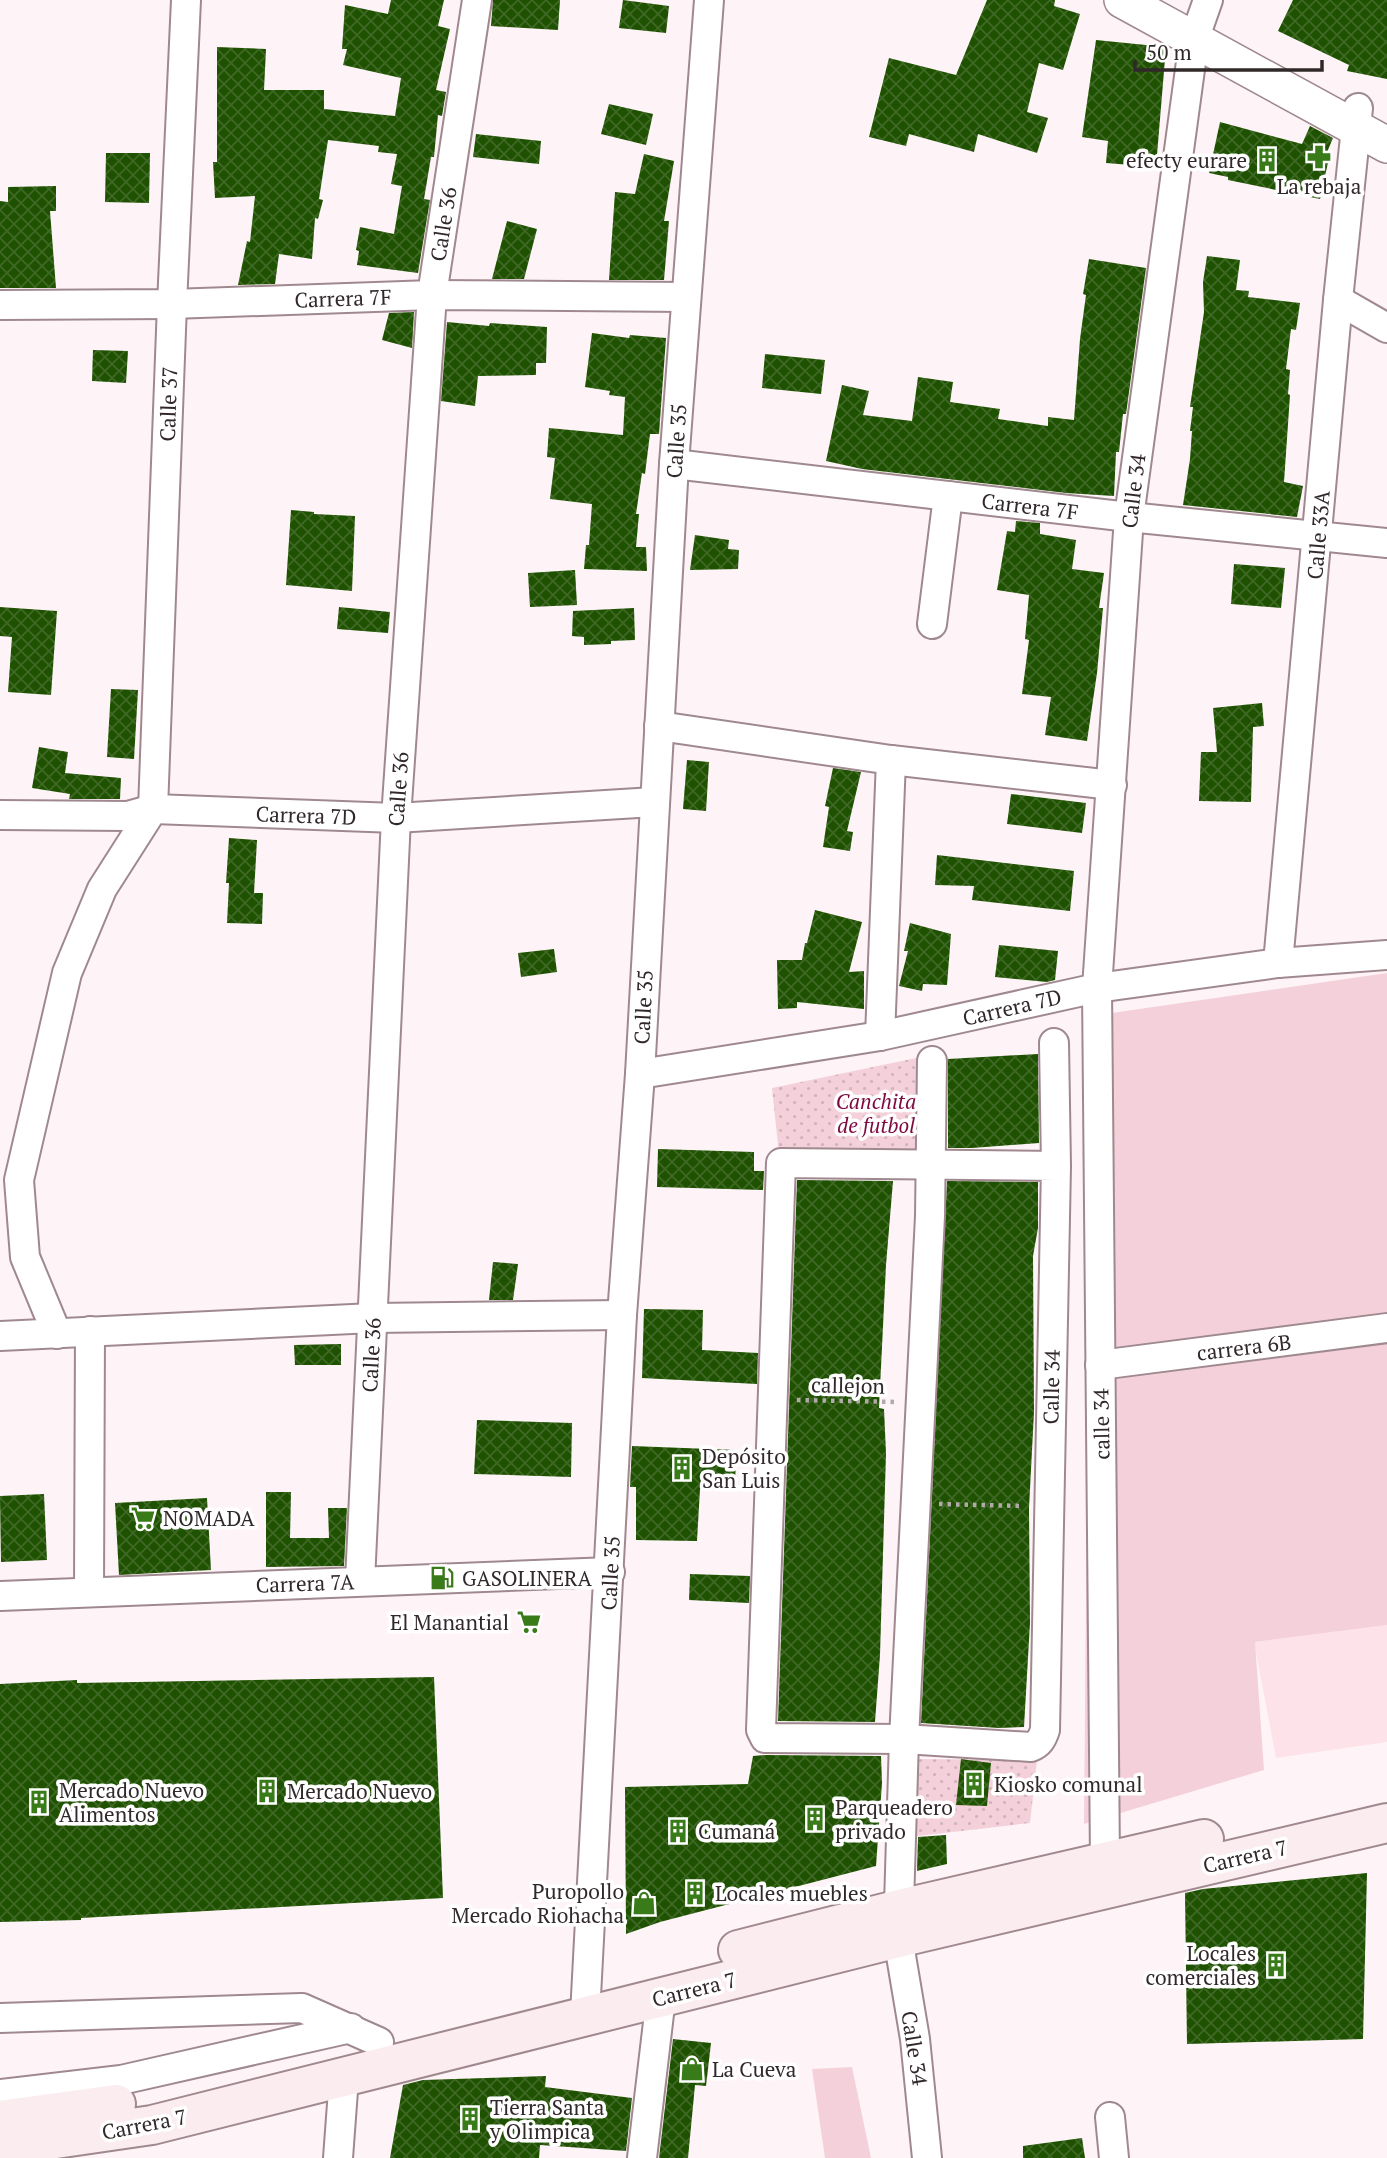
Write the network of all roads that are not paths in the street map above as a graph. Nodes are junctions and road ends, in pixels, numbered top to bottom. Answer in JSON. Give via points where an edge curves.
{"nodes":[{"id":1,"x":186,"y":0,"type":"edge"},
{"id":2,"x":477,"y":0,"type":"edge"},
{"id":3,"x":709,"y":0,"type":"edge"},
{"id":4,"x":1122,"y":0,"type":"edge"},
{"id":5,"x":1153,"y":0,"type":"edge"},
{"id":6,"x":1200,"y":22,"type":"edge"},
{"id":7,"x":1367,"y":119,"type":"edge"},
{"id":8,"x":1387,"y":145,"type":"edge"},
{"id":9,"x":432,"y":295,"type":"junction"},
{"id":10,"x":686,"y":296,"type":"junction"},
{"id":11,"x":1338,"y":300,"type":"junction"},
{"id":12,"x":0,"y":304,"type":"edge"},
{"id":13,"x":172,"y":304,"type":"junction"},
{"id":14,"x":1387,"y":328,"type":"edge"},
{"id":15,"x":674,"y":464,"type":"junction"},
{"id":16,"x":948,"y":496,"type":"junction"},
{"id":17,"x":1129,"y":517,"type":"junction"},
{"id":18,"x":1318,"y":538,"type":"junction"},
{"id":19,"x":1387,"y":544,"type":"edge"},
{"id":20,"x":932,"y":624,"type":"dead end"},
{"id":21,"x":659,"y":726,"type":"junction"},
{"id":22,"x":891,"y":760,"type":"junction"},
{"id":23,"x":1112,"y":785,"type":"junction"},
{"id":24,"x":654,"y":802,"type":"junction"},
{"id":25,"x":153,"y":809,"type":"junction"},
{"id":26,"x":0,"y":816,"type":"edge"},
{"id":27,"x":396,"y":818,"type":"junction"},
{"id":28,"x":1387,"y":956,"type":"edge"},
{"id":29,"x":1278,"y":963,"type":"junction"},
{"id":30,"x":1097,"y":988,"type":"junction"},
{"id":31,"x":880,"y":1037,"type":"junction"},
{"id":32,"x":1054,"y":1043,"type":"dead end"},
{"id":33,"x":932,"y":1061,"type":"dead end"},
{"id":34,"x":640,"y":1074,"type":"junction"},
{"id":35,"x":930,"y":1165,"type":"junction"},
{"id":36,"x":1056,"y":1166,"type":"junction"},
{"id":37,"x":622,"y":1315,"type":"junction"},
{"id":38,"x":373,"y":1318,"type":"junction"},
{"id":39,"x":1387,"y":1328,"type":"edge"},
{"id":40,"x":90,"y":1331,"type":"junction"},
{"id":41,"x":57,"y":1334,"type":"junction"},
{"id":42,"x":0,"y":1336,"type":"edge"},
{"id":43,"x":1100,"y":1365,"type":"junction"},
{"id":44,"x":610,"y":1572,"type":"junction"},
{"id":45,"x":360,"y":1581,"type":"junction"},
{"id":46,"x":89,"y":1592,"type":"junction"},
{"id":47,"x":0,"y":1596,"type":"edge"},
{"id":48,"x":904,"y":1739,"type":"junction"},
{"id":49,"x":1387,"y":1798,"type":"edge"},
{"id":50,"x":1387,"y":1823,"type":"edge"},
{"id":51,"x":1105,"y":1861,"type":"junction"},
{"id":52,"x":899,"y":1923,"type":"junction"},
{"id":53,"x":661,"y":1997,"type":"junction"},
{"id":54,"x":586,"y":2002,"type":"junction"},
{"id":55,"x":0,"y":2018,"type":"edge"},
{"id":56,"x":365,"y":2035,"type":"junction"},
{"id":57,"x":344,"y":2077,"type":"junction"},
{"id":58,"x":0,"y":2094,"type":"edge"},
{"id":59,"x":1110,"y":2117,"type":"dead end"},
{"id":60,"x":0,"y":2120,"type":"edge"},
{"id":61,"x":0,"y":2147,"type":"edge"},
{"id":62,"x":339,"y":2147,"type":"edge"},
{"id":63,"x":322,"y":2158,"type":"edge"},
{"id":64,"x":642,"y":2158,"type":"edge"},
{"id":65,"x":927,"y":2158,"type":"edge"},
{"id":66,"x":1114,"y":2158,"type":"edge"}],
"edges":[{"from":1,"to":13,"type":"street","name":"Calle 37"},
{"from":2,"to":9,"type":"street","name":"Calle 36"},
{"from":3,"to":10,"type":"street","name":"Calle 35"},
{"from":4,"to":6,"type":"street"},
{"from":5,"to":6,"type":"street"},
{"from":6,"to":7,"type":"street"},
{"from":6,"to":17,"type":"street","name":"Calle 34"},
{"from":7,"to":8,"type":"street"},
{"from":7,"to":11,"type":"street","name":"Calle 33A"},
{"from":9,"to":10,"type":"street","name":"Carrera 7F"},
{"from":9,"to":13,"type":"street","name":"Carrera 7F"},
{"from":9,"to":27,"type":"street","name":"Calle 36"},
{"from":10,"to":15,"type":"street","name":"Calle 35"},
{"from":11,"to":14,"type":"street"},
{"from":11,"to":18,"type":"street","name":"Calle 33A"},
{"from":12,"to":13,"type":"street","name":"Carrera 7F"},
{"from":13,"to":25,"type":"street","name":"Calle 37"},
{"from":15,"to":16,"type":"street","name":"Carrera 7F"},
{"from":15,"to":21,"type":"street","name":"Calle 35"},
{"from":16,"to":17,"type":"street","name":"Carrera 7F"},
{"from":16,"to":20,"type":"street"},
{"from":17,"to":18,"type":"street","name":"Carrera 7F"},
{"from":17,"to":23,"type":"street","name":"Calle 34"},
{"from":18,"to":19,"type":"street","name":"Carrera 7F"},
{"from":18,"to":29,"type":"street","name":"Calle 33A"},
{"from":21,"to":22,"type":"street"},
{"from":21,"to":24,"type":"street","name":"Calle 35"},
{"from":22,"to":23,"type":"street"},
{"from":22,"to":31,"type":"street"},
{"from":23,"to":30,"type":"street","name":"Calle 34"},
{"from":24,"to":27,"type":"street","name":"Carrera 7D"},
{"from":24,"to":34,"type":"street","name":"Calle 35"},
{"from":25,"to":26,"type":"street","name":"Carrera 7D","via":[[128,816]]},
{"from":25,"to":27,"type":"street","name":"Carrera 7D"},
{"from":25,"to":41,"type":"street","via":[[102,889],[67,973],[19,1180],[25,1257]]},
{"from":27,"to":38,"type":"street","name":"Calle 36"},
{"from":28,"to":29,"type":"street","name":"Carrera 7D"},
{"from":29,"to":30,"type":"street","name":"Carrera 7D"},
{"from":30,"to":31,"type":"street","name":"Carrera 7D"},
{"from":30,"to":43,"type":"street","name":"calle 34"},
{"from":31,"to":34,"type":"street","name":"Carrera 7D"},
{"from":32,"to":36,"type":"street","name":"Calle 34"},
{"from":33,"to":35,"type":"street"},
{"from":34,"to":37,"type":"street","name":"Calle 35"},
{"from":35,"to":36,"type":"street"},
{"from":35,"to":48,"type":"street"},
{"from":35,"to":48,"type":"street","via":[[781,1163],[761,1730],[765,1738]]},
{"from":36,"to":48,"type":"street","name":"Calle 34","via":[[1045,1730],[1031,1747]]},
{"from":37,"to":38,"type":"street"},
{"from":37,"to":44,"type":"street","name":"Calle 35"},
{"from":38,"to":40,"type":"street"},
{"from":38,"to":45,"type":"street","name":"Calle 36"},
{"from":39,"to":43,"type":"street","name":"carrera 6B"},
{"from":40,"to":41,"type":"street"},
{"from":40,"to":46,"type":"street"},
{"from":41,"to":42,"type":"street"},
{"from":43,"to":51,"type":"street","name":"calle 34"},
{"from":44,"to":45,"type":"street","name":"Carrera 7A"},
{"from":44,"to":54,"type":"street","name":"Calle 35"},
{"from":45,"to":46,"type":"street","name":"Carrera 7A"},
{"from":46,"to":47,"type":"street","name":"Carrera 7A"},
{"from":48,"to":52,"type":"street"},
{"from":49,"to":51,"type":"main road","name":"Carrera 7"},
{"from":50,"to":52,"type":"main road","name":"Carrera 7"},
{"from":51,"to":52,"type":"main road","name":"Carrera 7"},
{"from":52,"to":53,"type":"main road","name":"Carrera 7"},
{"from":52,"to":54,"type":"main road","name":"Carrera 7"},
{"from":52,"to":65,"type":"street","name":"Calle 34"},
{"from":53,"to":54,"type":"main road","name":"Carrera 7"},
{"from":53,"to":64,"type":"street"},
{"from":54,"to":56,"type":"main road","name":"Carrera 7"},
{"from":54,"to":57,"type":"main road","name":"Carrera 7"},
{"from":55,"to":56,"type":"street","via":[[302,2007]]},
{"from":56,"to":58,"type":"street","via":[[121,2080]]},
{"from":56,"to":60,"type":"main road","name":"Carrera 7","via":[[156,2099]]},
{"from":57,"to":61,"type":"main road","name":"Carrera 7","via":[[152,2125]]},
{"from":57,"to":62,"type":"street"},
{"from":59,"to":66,"type":"street"},
{"from":62,"to":63,"type":"street"}]}
